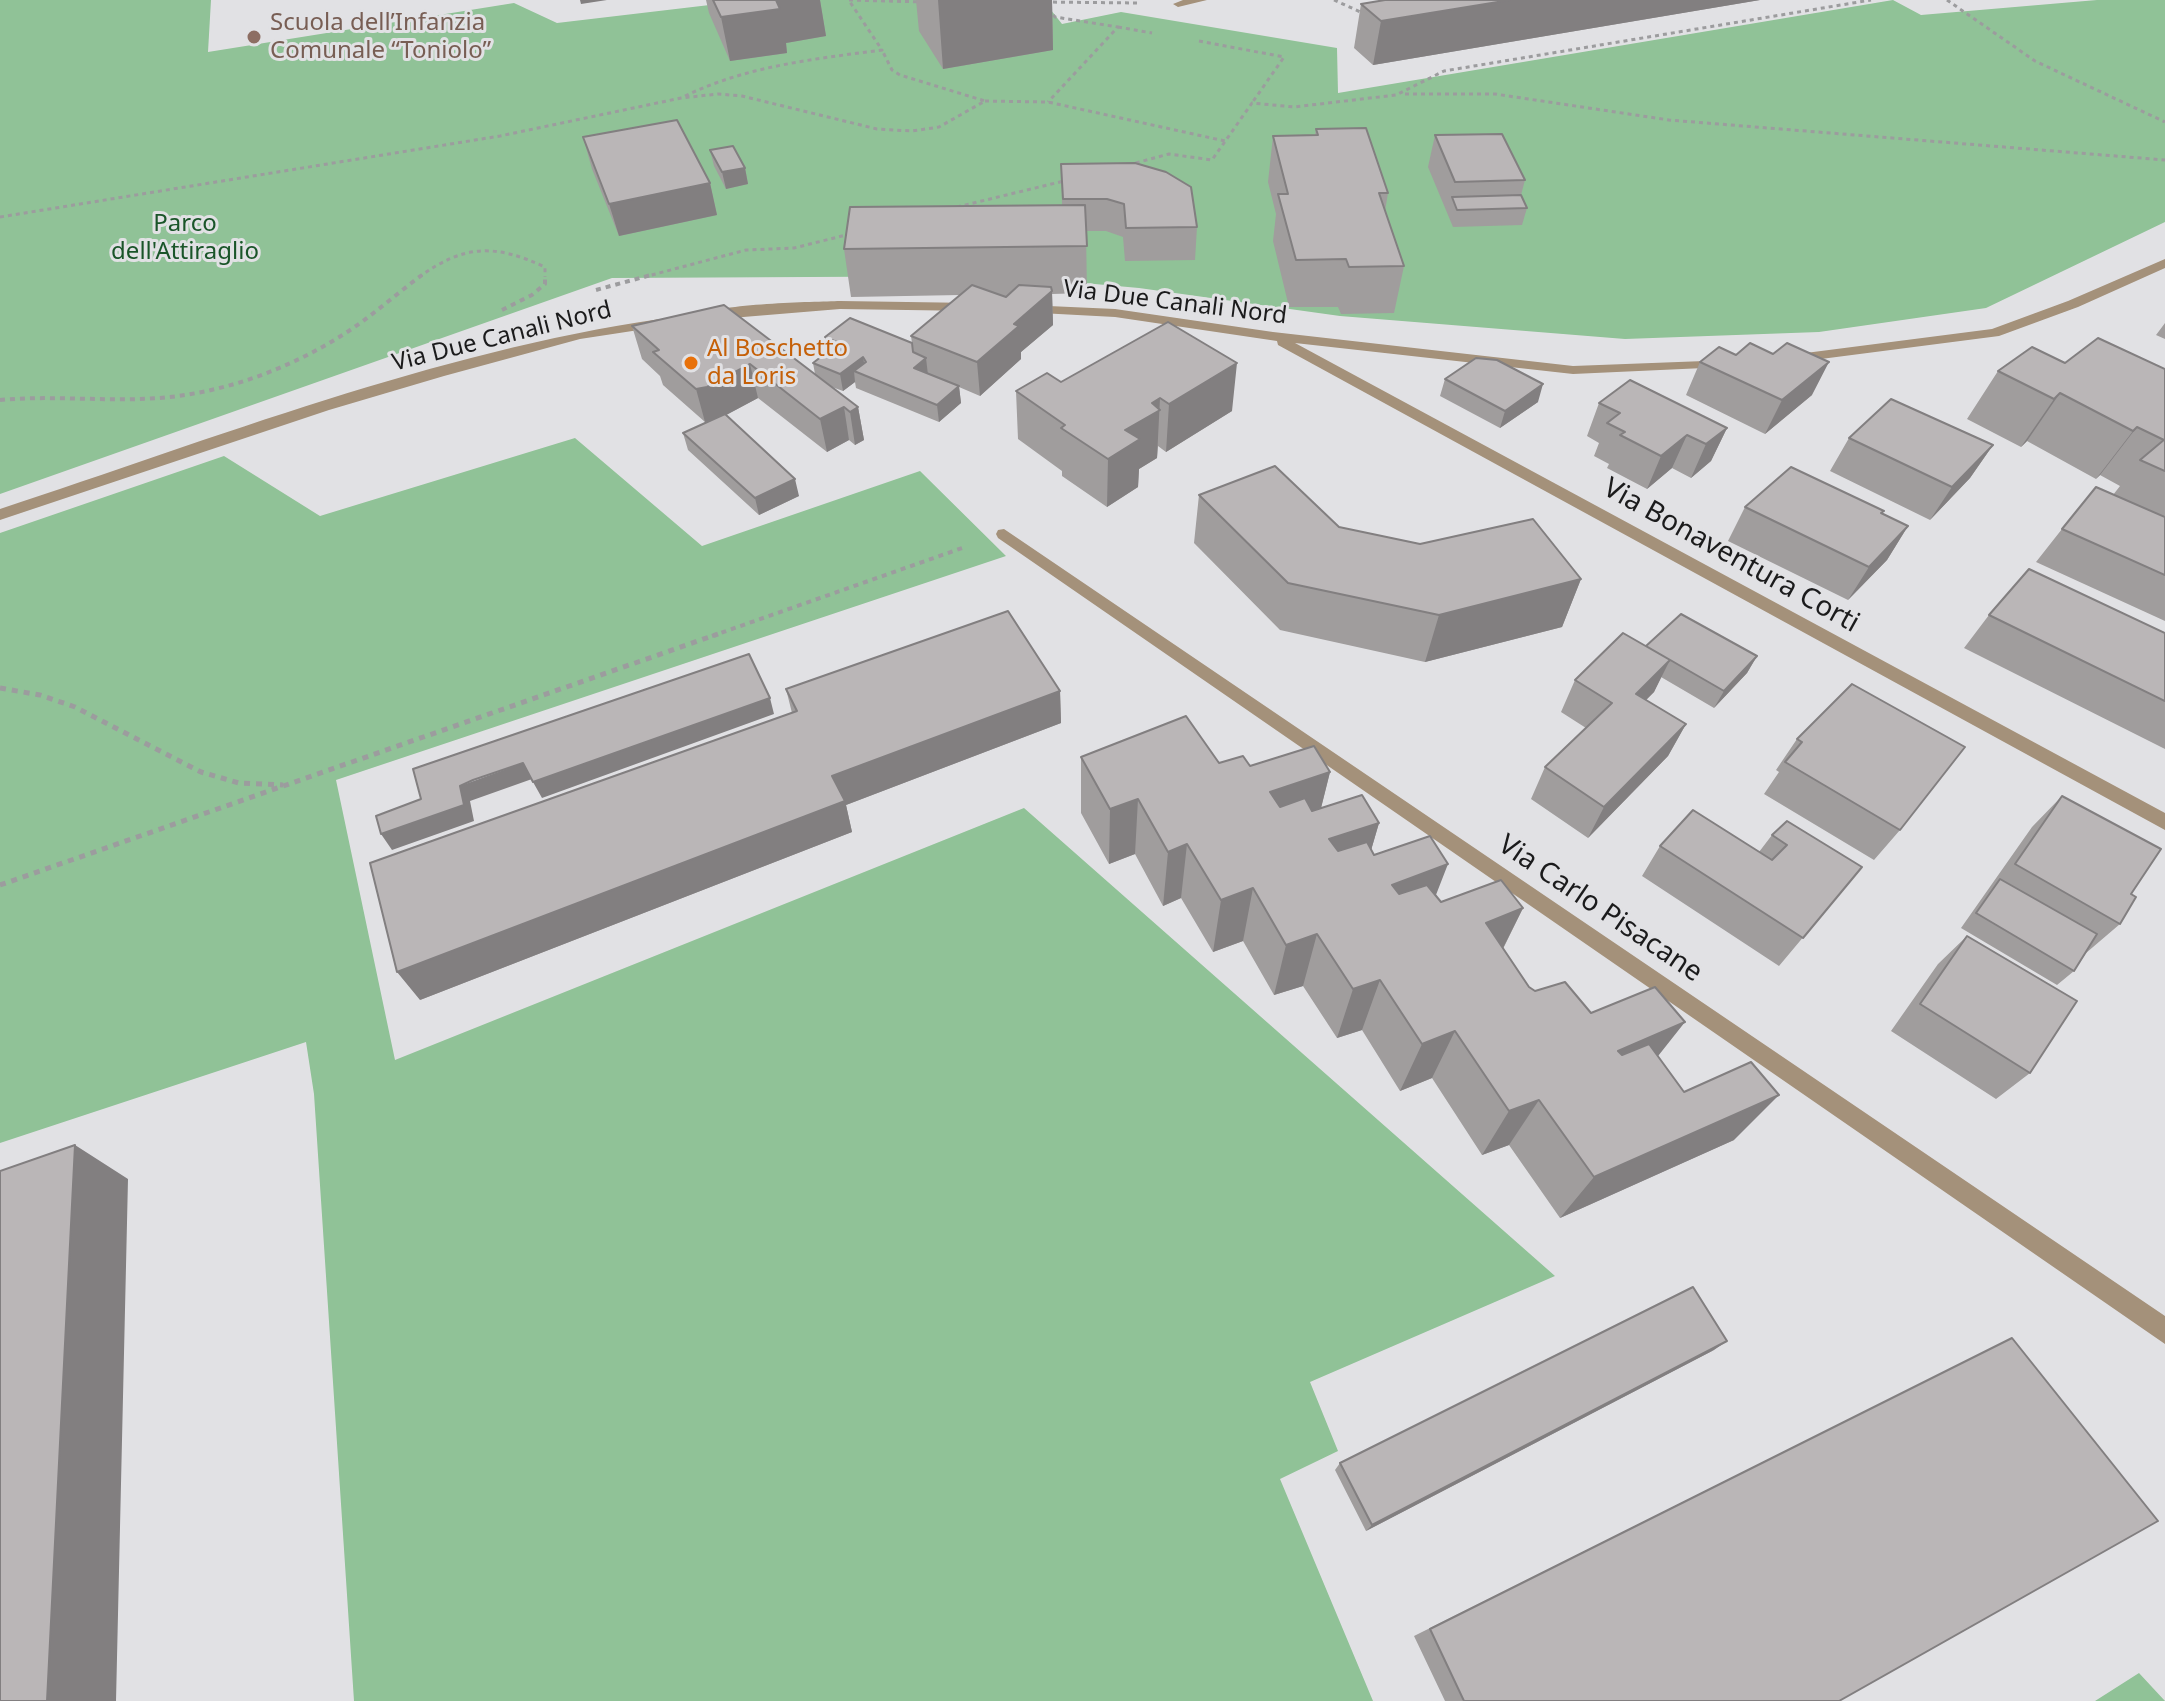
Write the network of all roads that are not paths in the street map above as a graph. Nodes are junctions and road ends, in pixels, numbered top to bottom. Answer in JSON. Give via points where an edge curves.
{"nodes":[{"id":1,"x":1202,"y":0,"type":"edge"},
{"id":2,"x":1178,"y":4,"type":"road end"},
{"id":3,"x":2165,"y":263,"type":"edge"},
{"id":4,"x":1273,"y":336,"type":"junction"},
{"id":5,"x":1777,"y":360,"type":"edge"},
{"id":6,"x":1745,"y":362,"type":"edge"},
{"id":7,"x":0,"y":515,"type":"edge"},
{"id":8,"x":1004,"y":534,"type":"road end"},
{"id":9,"x":2165,"y":822,"type":"edge"},
{"id":10,"x":2165,"y":1331,"type":"edge"}],
"edges":[{"from":1,"to":2,"type":"street"},
{"from":3,"to":5,"type":"street","via":[[1994,333]]},
{"from":4,"to":6,"type":"street","name":"Via Due Canali Nord","via":[[1573,370]]},
{"from":4,"to":7,"type":"street","name":"Via Due Canali Nord","via":[[1115,313],[856,304],[767,307],[579,335],[324,407]]},
{"from":4,"to":9,"type":"street","name":"Via Bonaventura Corti"},
{"from":8,"to":10,"type":"street","name":"Via Carlo Pisacane"}]}
